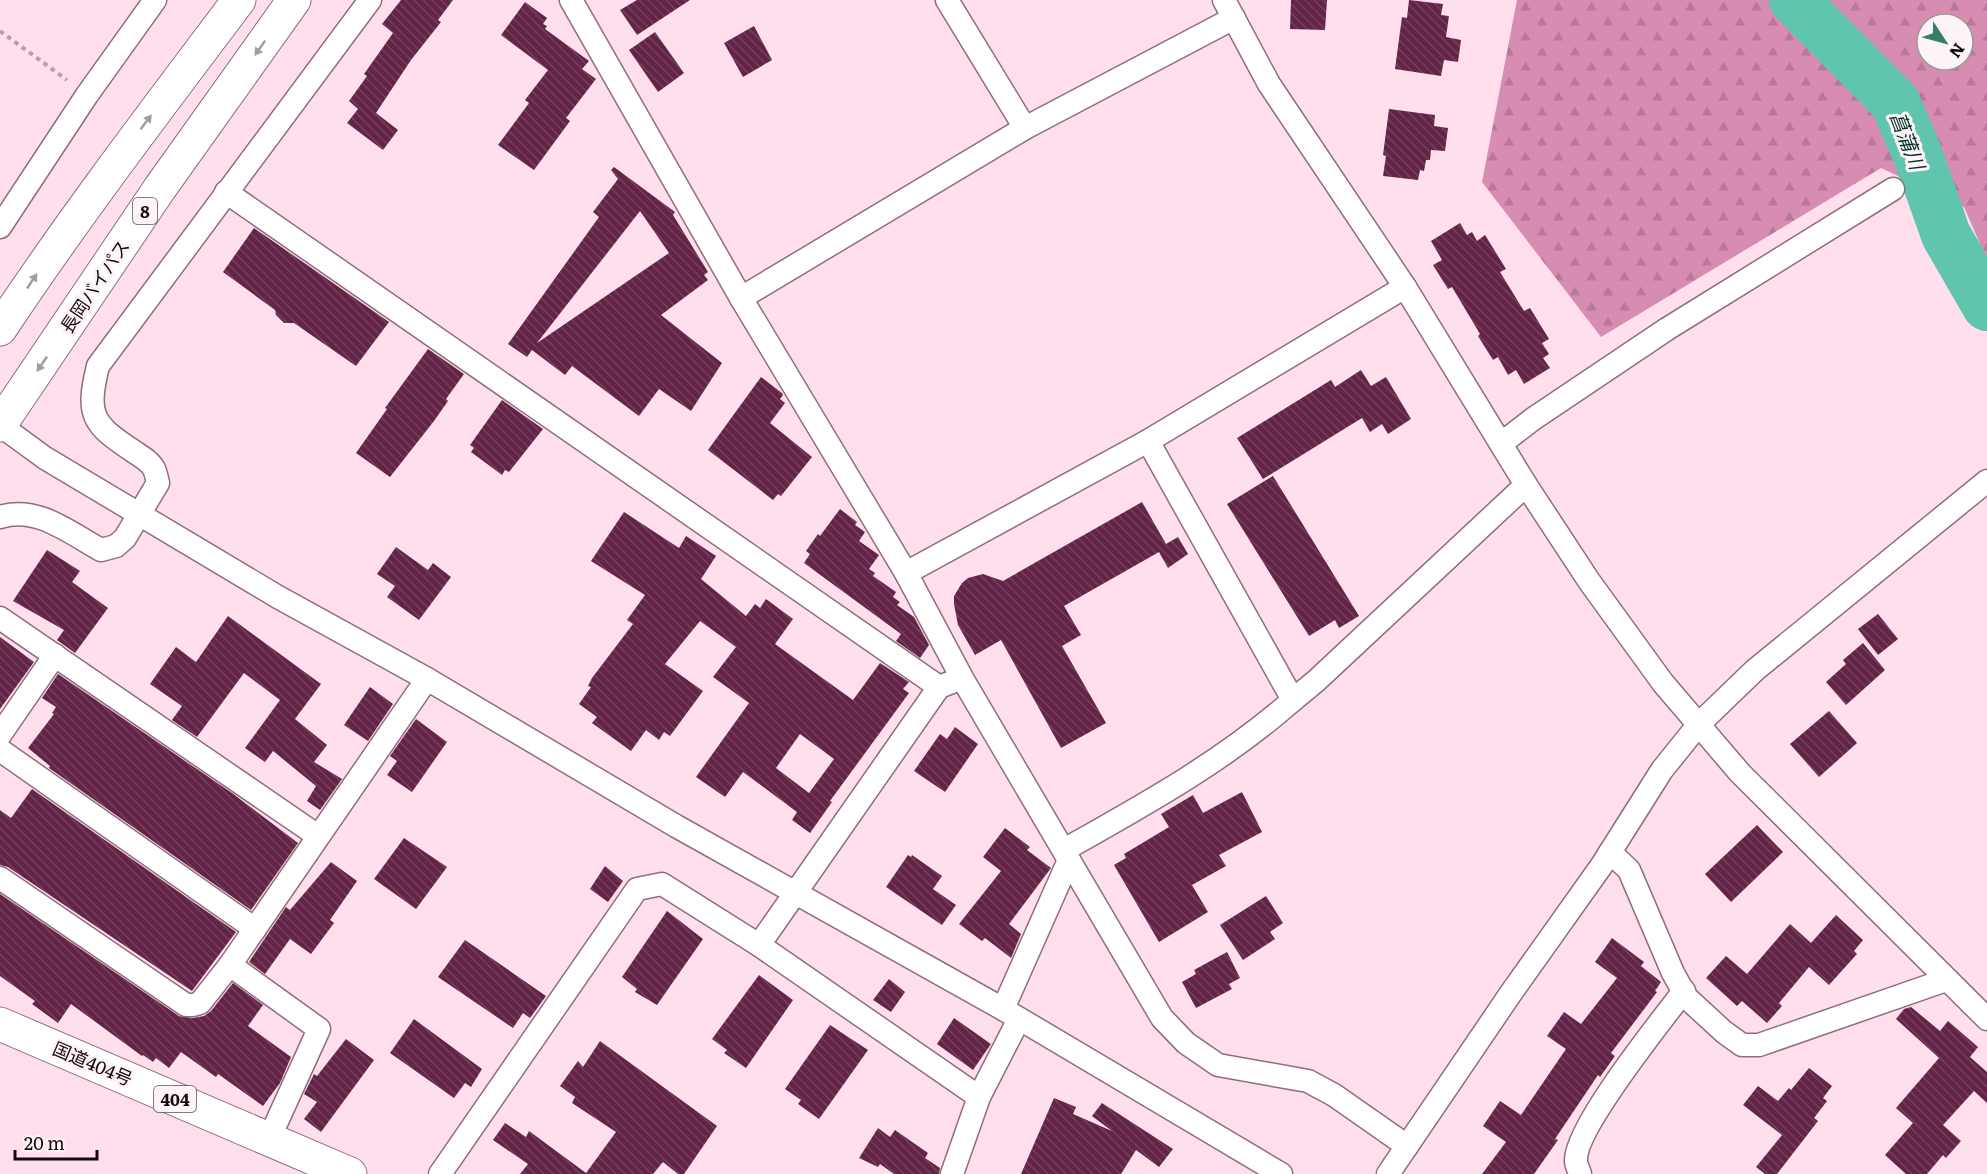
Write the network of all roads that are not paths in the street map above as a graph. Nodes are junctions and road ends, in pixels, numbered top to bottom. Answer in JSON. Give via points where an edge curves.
{"nodes":[{"id":1,"x":156,"y":0,"type":"edge"},
{"id":2,"x":239,"y":0,"type":"edge"},
{"id":3,"x":294,"y":0,"type":"edge"},
{"id":4,"x":370,"y":0,"type":"edge"},
{"id":5,"x":571,"y":0,"type":"edge"},
{"id":6,"x":947,"y":0,"type":"edge"},
{"id":7,"x":1229,"y":9,"type":"edge"},
{"id":8,"x":1025,"y":128,"type":"junction"},
{"id":9,"x":1893,"y":189,"type":"dead end"},
{"id":10,"x":226,"y":192,"type":"junction"},
{"id":11,"x":0,"y":227,"type":"edge"},
{"id":12,"x":1405,"y":287,"type":"junction"},
{"id":13,"x":741,"y":298,"type":"junction"},
{"id":14,"x":0,"y":329,"type":"edge"},
{"id":15,"x":0,"y":425,"type":"edge"},
{"id":16,"x":1148,"y":441,"type":"junction"},
{"id":17,"x":1502,"y":443,"type":"junction"},
{"id":18,"x":1987,"y":481,"type":"edge"},
{"id":19,"x":1526,"y":485,"type":"junction"},
{"id":20,"x":138,"y":514,"type":"junction"},
{"id":21,"x":0,"y":516,"type":"edge"},
{"id":22,"x":906,"y":573,"type":"junction"},
{"id":23,"x":0,"y":618,"type":"edge"},
{"id":24,"x":55,"y":655,"type":"junction"},
{"id":25,"x":962,"y":678,"type":"junction"},
{"id":26,"x":427,"y":679,"type":"junction"},
{"id":27,"x":939,"y":687,"type":"junction"},
{"id":28,"x":1293,"y":700,"type":"junction"},
{"id":29,"x":1699,"y":724,"type":"junction"},
{"id":30,"x":0,"y":735,"type":"edge"},
{"id":31,"x":0,"y":750,"type":"edge"},
{"id":32,"x":318,"y":836,"type":"junction"},
{"id":33,"x":1610,"y":852,"type":"junction"},
{"id":34,"x":1066,"y":855,"type":"junction"},
{"id":35,"x":0,"y":878,"type":"edge"},
{"id":36,"x":797,"y":892,"type":"junction"},
{"id":37,"x":255,"y":929,"type":"junction"},
{"id":38,"x":759,"y":945,"type":"junction"},
{"id":39,"x":230,"y":965,"type":"junction"},
{"id":40,"x":1946,"y":980,"type":"junction"},
{"id":41,"x":1684,"y":992,"type":"junction"},
{"id":42,"x":1011,"y":1014,"type":"junction"},
{"id":43,"x":1987,"y":1020,"type":"edge"},
{"id":44,"x":0,"y":1024,"type":"edge"},
{"id":45,"x":979,"y":1096,"type":"junction"},
{"id":46,"x":269,"y":1139,"type":"junction"},
{"id":47,"x":1407,"y":1146,"type":"junction"},
{"id":48,"x":350,"y":1174,"type":"edge"},
{"id":49,"x":441,"y":1174,"type":"edge"},
{"id":50,"x":952,"y":1174,"type":"edge"},
{"id":51,"x":1281,"y":1174,"type":"edge"},
{"id":52,"x":1388,"y":1174,"type":"edge"},
{"id":53,"x":1580,"y":1174,"type":"edge"}],
"edges":[{"from":1,"to":11,"type":"street","via":[[87,94]]},
{"from":14,"to":2,"type":"highway","one_way":true,"via":[[133,139]]},
{"from":3,"to":15,"type":"highway","name":"長岡バイパス","number":"8","one_way":true,"via":[[160,188]]},
{"from":4,"to":10,"type":"street"},
{"from":5,"to":13,"type":"street"},
{"from":6,"to":8,"type":"street"},
{"from":7,"to":8,"type":"street"},
{"from":7,"to":12,"type":"street","via":[[1269,84]]},
{"from":8,"to":13,"type":"street"},
{"from":9,"to":17,"type":"street","via":[[1667,329]]},
{"from":10,"to":20,"type":"street","via":[[98,366],[92,389],[96,420],[106,433],[146,459],[158,483]]},
{"from":10,"to":27,"type":"street"},
{"from":12,"to":16,"type":"street"},
{"from":12,"to":17,"type":"street"},
{"from":13,"to":22,"type":"street"},
{"from":15,"to":20,"type":"street","via":[[45,458]]},
{"from":16,"to":22,"type":"street"},
{"from":16,"to":28,"type":"street"},
{"from":17,"to":19,"type":"street"},
{"from":18,"to":29,"type":"street","via":[[1755,670]]},
{"from":19,"to":28,"type":"street"},
{"from":19,"to":29,"type":"street","via":[[1589,580]]},
{"from":20,"to":21,"type":"street","via":[[125,538],[116,546],[101,550],[37,516]]},
{"from":20,"to":26,"type":"street"},
{"from":22,"to":25,"type":"street"},
{"from":23,"to":24,"type":"street"},
{"from":24,"to":30,"type":"street"},
{"from":24,"to":32,"type":"street"},
{"from":25,"to":27,"type":"street"},
{"from":25,"to":34,"type":"street"},
{"from":26,"to":32,"type":"street"},
{"from":26,"to":36,"type":"street","via":[[676,826]]},
{"from":27,"to":36,"type":"street"},
{"from":28,"to":34,"type":"street","via":[[1214,762]]},
{"from":29,"to":33,"type":"street","via":[[1662,770]]},
{"from":29,"to":40,"type":"street","via":[[1740,773]]},
{"from":31,"to":37,"type":"street"},
{"from":32,"to":37,"type":"street"},
{"from":33,"to":41,"type":"street","via":[[1629,870]]},
{"from":33,"to":47,"type":"street"},
{"from":34,"to":42,"type":"street"},
{"from":34,"to":47,"type":"street","via":[[1162,1018],[1186,1043],[1218,1065],[1308,1082],[1334,1095]]},
{"from":35,"to":39,"type":"street","via":[[186,1005],[200,1003]]},
{"from":36,"to":38,"type":"street"},
{"from":36,"to":42,"type":"street"},
{"from":37,"to":39,"type":"street"},
{"from":38,"to":45,"type":"street"},
{"from":38,"to":49,"type":"street","via":[[662,884],[637,889]]},
{"from":39,"to":46,"type":"street","via":[[319,1029]]},
{"from":40,"to":41,"type":"street","via":[[1759,1045],[1742,1045],[1709,1019]]},
{"from":40,"to":43,"type":"street"},
{"from":41,"to":53,"type":"street","via":[[1584,1132],[1576,1160]]},
{"from":42,"to":45,"type":"street"},
{"from":42,"to":51,"type":"street"},
{"from":44,"to":46,"type":"highway","name":"国道404号","number":"404"},
{"from":45,"to":50,"type":"street"},
{"from":46,"to":48,"type":"highway","name":"国道404号","number":"404"},
{"from":47,"to":52,"type":"street"}]}
